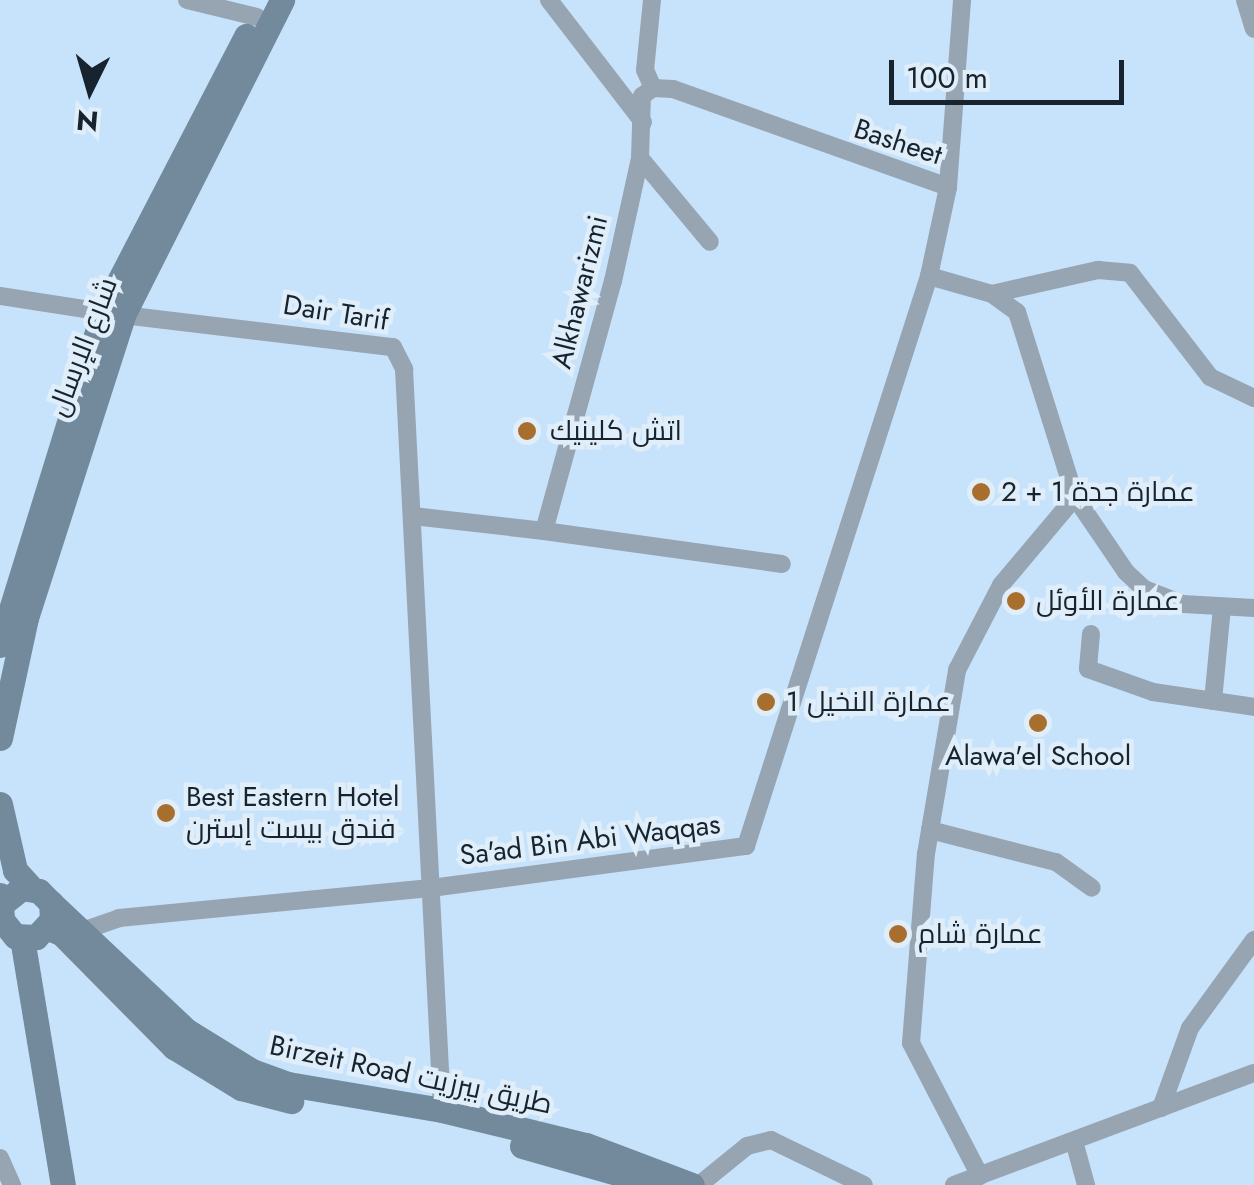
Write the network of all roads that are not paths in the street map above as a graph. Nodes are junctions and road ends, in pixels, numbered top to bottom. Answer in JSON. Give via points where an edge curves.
{"nodes":[{"id":1,"x":187,"y":0,"type":"edge"},
{"id":2,"x":550,"y":0,"type":"edge"},
{"id":3,"x":652,"y":0,"type":"edge"},
{"id":4,"x":962,"y":0,"type":"edge"},
{"id":5,"x":1244,"y":0,"type":"edge"},
{"id":6,"x":268,"y":9,"type":"edge"},
{"id":7,"x":1254,"y":29,"type":"edge"},
{"id":8,"x":653,"y":88,"type":"junction"},
{"id":9,"x":643,"y":122,"type":"junction"},
{"id":10,"x":640,"y":158,"type":"junction"},
{"id":11,"x":948,"y":187,"type":"junction"},
{"id":12,"x":710,"y":242,"type":"dead end"},
{"id":13,"x":930,"y":276,"type":"junction"},
{"id":14,"x":992,"y":294,"type":"junction"},
{"id":15,"x":0,"y":296,"type":"edge"},
{"id":16,"x":113,"y":313,"type":"junction"},
{"id":17,"x":1254,"y":398,"type":"edge"},
{"id":18,"x":1076,"y":497,"type":"junction"},
{"id":19,"x":413,"y":516,"type":"junction"},
{"id":20,"x":544,"y":531,"type":"junction"},
{"id":21,"x":782,"y":564,"type":"dead end"},
{"id":22,"x":1222,"y":608,"type":"junction"},
{"id":23,"x":1254,"y":608,"type":"edge"},
{"id":24,"x":17,"y":616,"type":"junction"},
{"id":25,"x":1091,"y":634,"type":"dead end"},
{"id":26,"x":0,"y":645,"type":"edge"},
{"id":27,"x":1213,"y":701,"type":"junction"},
{"id":28,"x":1254,"y":707,"type":"edge"},
{"id":29,"x":0,"y":738,"type":"edge"},
{"id":30,"x":0,"y":804,"type":"edge"},
{"id":31,"x":930,"y":830,"type":"junction"},
{"id":32,"x":431,"y":888,"type":"junction"},
{"id":33,"x":1092,"y":888,"type":"dead end"},
{"id":34,"x":43,"y":906,"type":"junction"},
{"id":35,"x":5,"y":922,"type":"edge"},
{"id":36,"x":86,"y":930,"type":"junction"},
{"id":37,"x":1254,"y":940,"type":"edge"},
{"id":38,"x":1254,"y":1073,"type":"edge"},
{"id":39,"x":1161,"y":1108,"type":"junction"},
{"id":40,"x":442,"y":1110,"type":"junction"},
{"id":41,"x":1074,"y":1141,"type":"junction"},
{"id":42,"x":0,"y":1158,"type":"edge"},
{"id":43,"x":0,"y":1175,"type":"edge"},
{"id":44,"x":980,"y":1176,"type":"junction"},
{"id":45,"x":4,"y":1185,"type":"edge"},
{"id":46,"x":12,"y":1185,"type":"edge"},
{"id":47,"x":62,"y":1185,"type":"edge"},
{"id":48,"x":656,"y":1185,"type":"edge"},
{"id":49,"x":696,"y":1185,"type":"edge"},
{"id":50,"x":864,"y":1185,"type":"edge"},
{"id":51,"x":954,"y":1185,"type":"edge"},
{"id":52,"x":1086,"y":1185,"type":"edge"}],
"edges":[{"from":1,"to":6,"type":"street"},
{"from":2,"to":9,"type":"street"},
{"from":3,"to":8,"type":"street","name":"Alkhawarizmi","via":[[645,70]]},
{"from":4,"to":11,"type":"street","name":"Basheet"},
{"from":5,"to":7,"type":"street"},
{"from":6,"to":16,"type":"main road","name":"شارع الإرسال"},
{"from":8,"to":9,"type":"street","name":"Alkhawarizmi","via":[[642,96]]},
{"from":8,"to":11,"type":"street","name":"Basheet","via":[[673,89]]},
{"from":9,"to":10,"type":"street","name":"Alkhawarizmi"},
{"from":10,"to":12,"type":"street"},
{"from":10,"to":20,"type":"street","name":"Alkhawarizmi"},
{"from":11,"to":13,"type":"street"},
{"from":13,"to":14,"type":"street"},
{"from":13,"to":32,"type":"street","name":"Sa'ad Bin Abi Waqqas","via":[[746,846]]},
{"from":14,"to":17,"type":"street","via":[[1098,270],[1130,273],[1210,377]]},
{"from":14,"to":18,"type":"street","via":[[1024,325]]},
{"from":15,"to":16,"type":"street"},
{"from":16,"to":19,"type":"street","name":"Dair Tarif","via":[[393,347],[404,370]]},
{"from":16,"to":24,"type":"main road","name":"شارع الإرسال"},
{"from":18,"to":22,"type":"street","via":[[1144,589],[1183,604]]},
{"from":18,"to":31,"type":"street","via":[[1001,584],[957,670]]},
{"from":19,"to":20,"type":"street"},
{"from":19,"to":32,"type":"street"},
{"from":20,"to":21,"type":"street"},
{"from":22,"to":23,"type":"street"},
{"from":22,"to":27,"type":"street"},
{"from":24,"to":26,"type":"main road","name":"شارع الإرسال"},
{"from":24,"to":29,"type":"main road","name":"شارع الإرسال"},
{"from":25,"to":27,"type":"street","via":[[1088,668],[1153,692]]},
{"from":27,"to":28,"type":"street"},
{"from":30,"to":34,"type":"main road","via":[[15,870]]},
{"from":31,"to":33,"type":"street","via":[[1056,862]]},
{"from":31,"to":44,"type":"street","via":[[911,1042]]},
{"from":32,"to":36,"type":"street","name":"Sa'ad Bin Abi Waqqas","via":[[119,918]]},
{"from":32,"to":40,"type":"street"},
{"from":34,"to":35,"type":"main road"},
{"from":34,"to":35,"type":"main road","via":[[14,890]]},
{"from":34,"to":36,"type":"main road","name":"Birzeit Road طريق بيرزيت"},
{"from":34,"to":48,"type":"main road","via":[[61,933],[174,1047],[242,1088],[522,1146]]},
{"from":35,"to":47,"type":"main road","via":[[29,979]]},
{"from":36,"to":40,"type":"main road","name":"Birzeit Road طريق بيرزيت","via":[[142,991],[237,1065],[288,1084]]},
{"from":37,"to":39,"type":"street","via":[[1190,1028]]},
{"from":38,"to":39,"type":"street"},
{"from":39,"to":41,"type":"street"},
{"from":40,"to":49,"type":"main road","name":"Birzeit Road طريق بيرزيت","via":[[586,1145]]},
{"from":41,"to":44,"type":"street"},
{"from":41,"to":52,"type":"street"},
{"from":42,"to":46,"type":"street"},
{"from":43,"to":45,"type":"street"},
{"from":44,"to":51,"type":"street"},
{"from":49,"to":50,"type":"street","via":[[747,1146],[771,1140]]}]}
